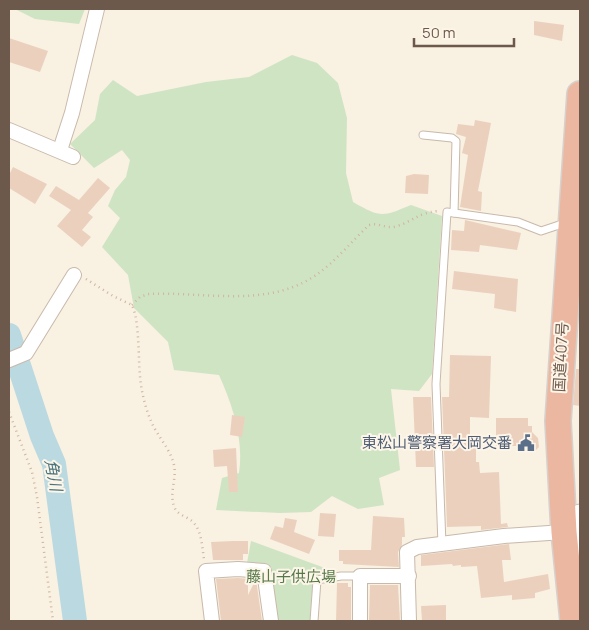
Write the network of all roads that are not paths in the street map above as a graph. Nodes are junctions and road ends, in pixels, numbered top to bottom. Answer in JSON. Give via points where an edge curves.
{"nodes":[{"id":1,"x":97,"y":9,"type":"edge"},
{"id":2,"x":580,"y":94,"type":"edge"},
{"id":3,"x":9,"y":130,"type":"edge"},
{"id":4,"x":423,"y":135,"type":"dead end"},
{"id":5,"x":60,"y":150,"type":"junction"},
{"id":6,"x":73,"y":157,"type":"dead end"},
{"id":7,"x":450,"y":213,"type":"junction"},
{"id":8,"x":570,"y":222,"type":"junction"},
{"id":9,"x":74,"y":275,"type":"road end"},
{"id":10,"x":9,"y":360,"type":"edge"},
{"id":11,"x":580,"y":514,"type":"edge"},
{"id":12,"x":564,"y":532,"type":"junction"},
{"id":13,"x":442,"y":545,"type":"junction"},
{"id":14,"x":567,"y":568,"type":"junction"},
{"id":15,"x":360,"y":576,"type":"junction"},
{"id":16,"x":409,"y":576,"type":"junction"},
{"id":17,"x":212,"y":621,"type":"edge"},
{"id":18,"x":271,"y":621,"type":"edge"},
{"id":19,"x":314,"y":621,"type":"edge"},
{"id":20,"x":360,"y":621,"type":"edge"},
{"id":21,"x":409,"y":621,"type":"edge"},
{"id":22,"x":573,"y":621,"type":"edge"}],
"edges":[{"from":1,"to":5,"type":"street"},
{"from":2,"to":8,"type":"highway","name":"国道407号"},
{"from":3,"to":5,"type":"street"},
{"from":4,"to":7,"type":"lane","via":[[456,141]]},
{"from":5,"to":6,"type":"street"},
{"from":7,"to":8,"type":"lane","via":[[518,222],[541,231]]},
{"from":7,"to":13,"type":"lane","via":[[436,384]]},
{"from":8,"to":12,"type":"highway","name":"国道407号","via":[[558,421]]},
{"from":9,"to":10,"type":"street","via":[[26,353]]},
{"from":11,"to":14,"type":"street","via":[[576,556]]},
{"from":12,"to":13,"type":"street"},
{"from":12,"to":14,"type":"highway","name":"国道407号"},
{"from":13,"to":16,"type":"street","via":[[416,547],[407,552]]},
{"from":14,"to":22,"type":"highway","name":"国道407号"},
{"from":15,"to":16,"type":"street"},
{"from":15,"to":19,"type":"lane","via":[[317,580]]},
{"from":15,"to":20,"type":"street"},
{"from":16,"to":21,"type":"street"},
{"from":17,"to":18,"type":"street","via":[[206,571],[238,569],[264,571]]}]}
